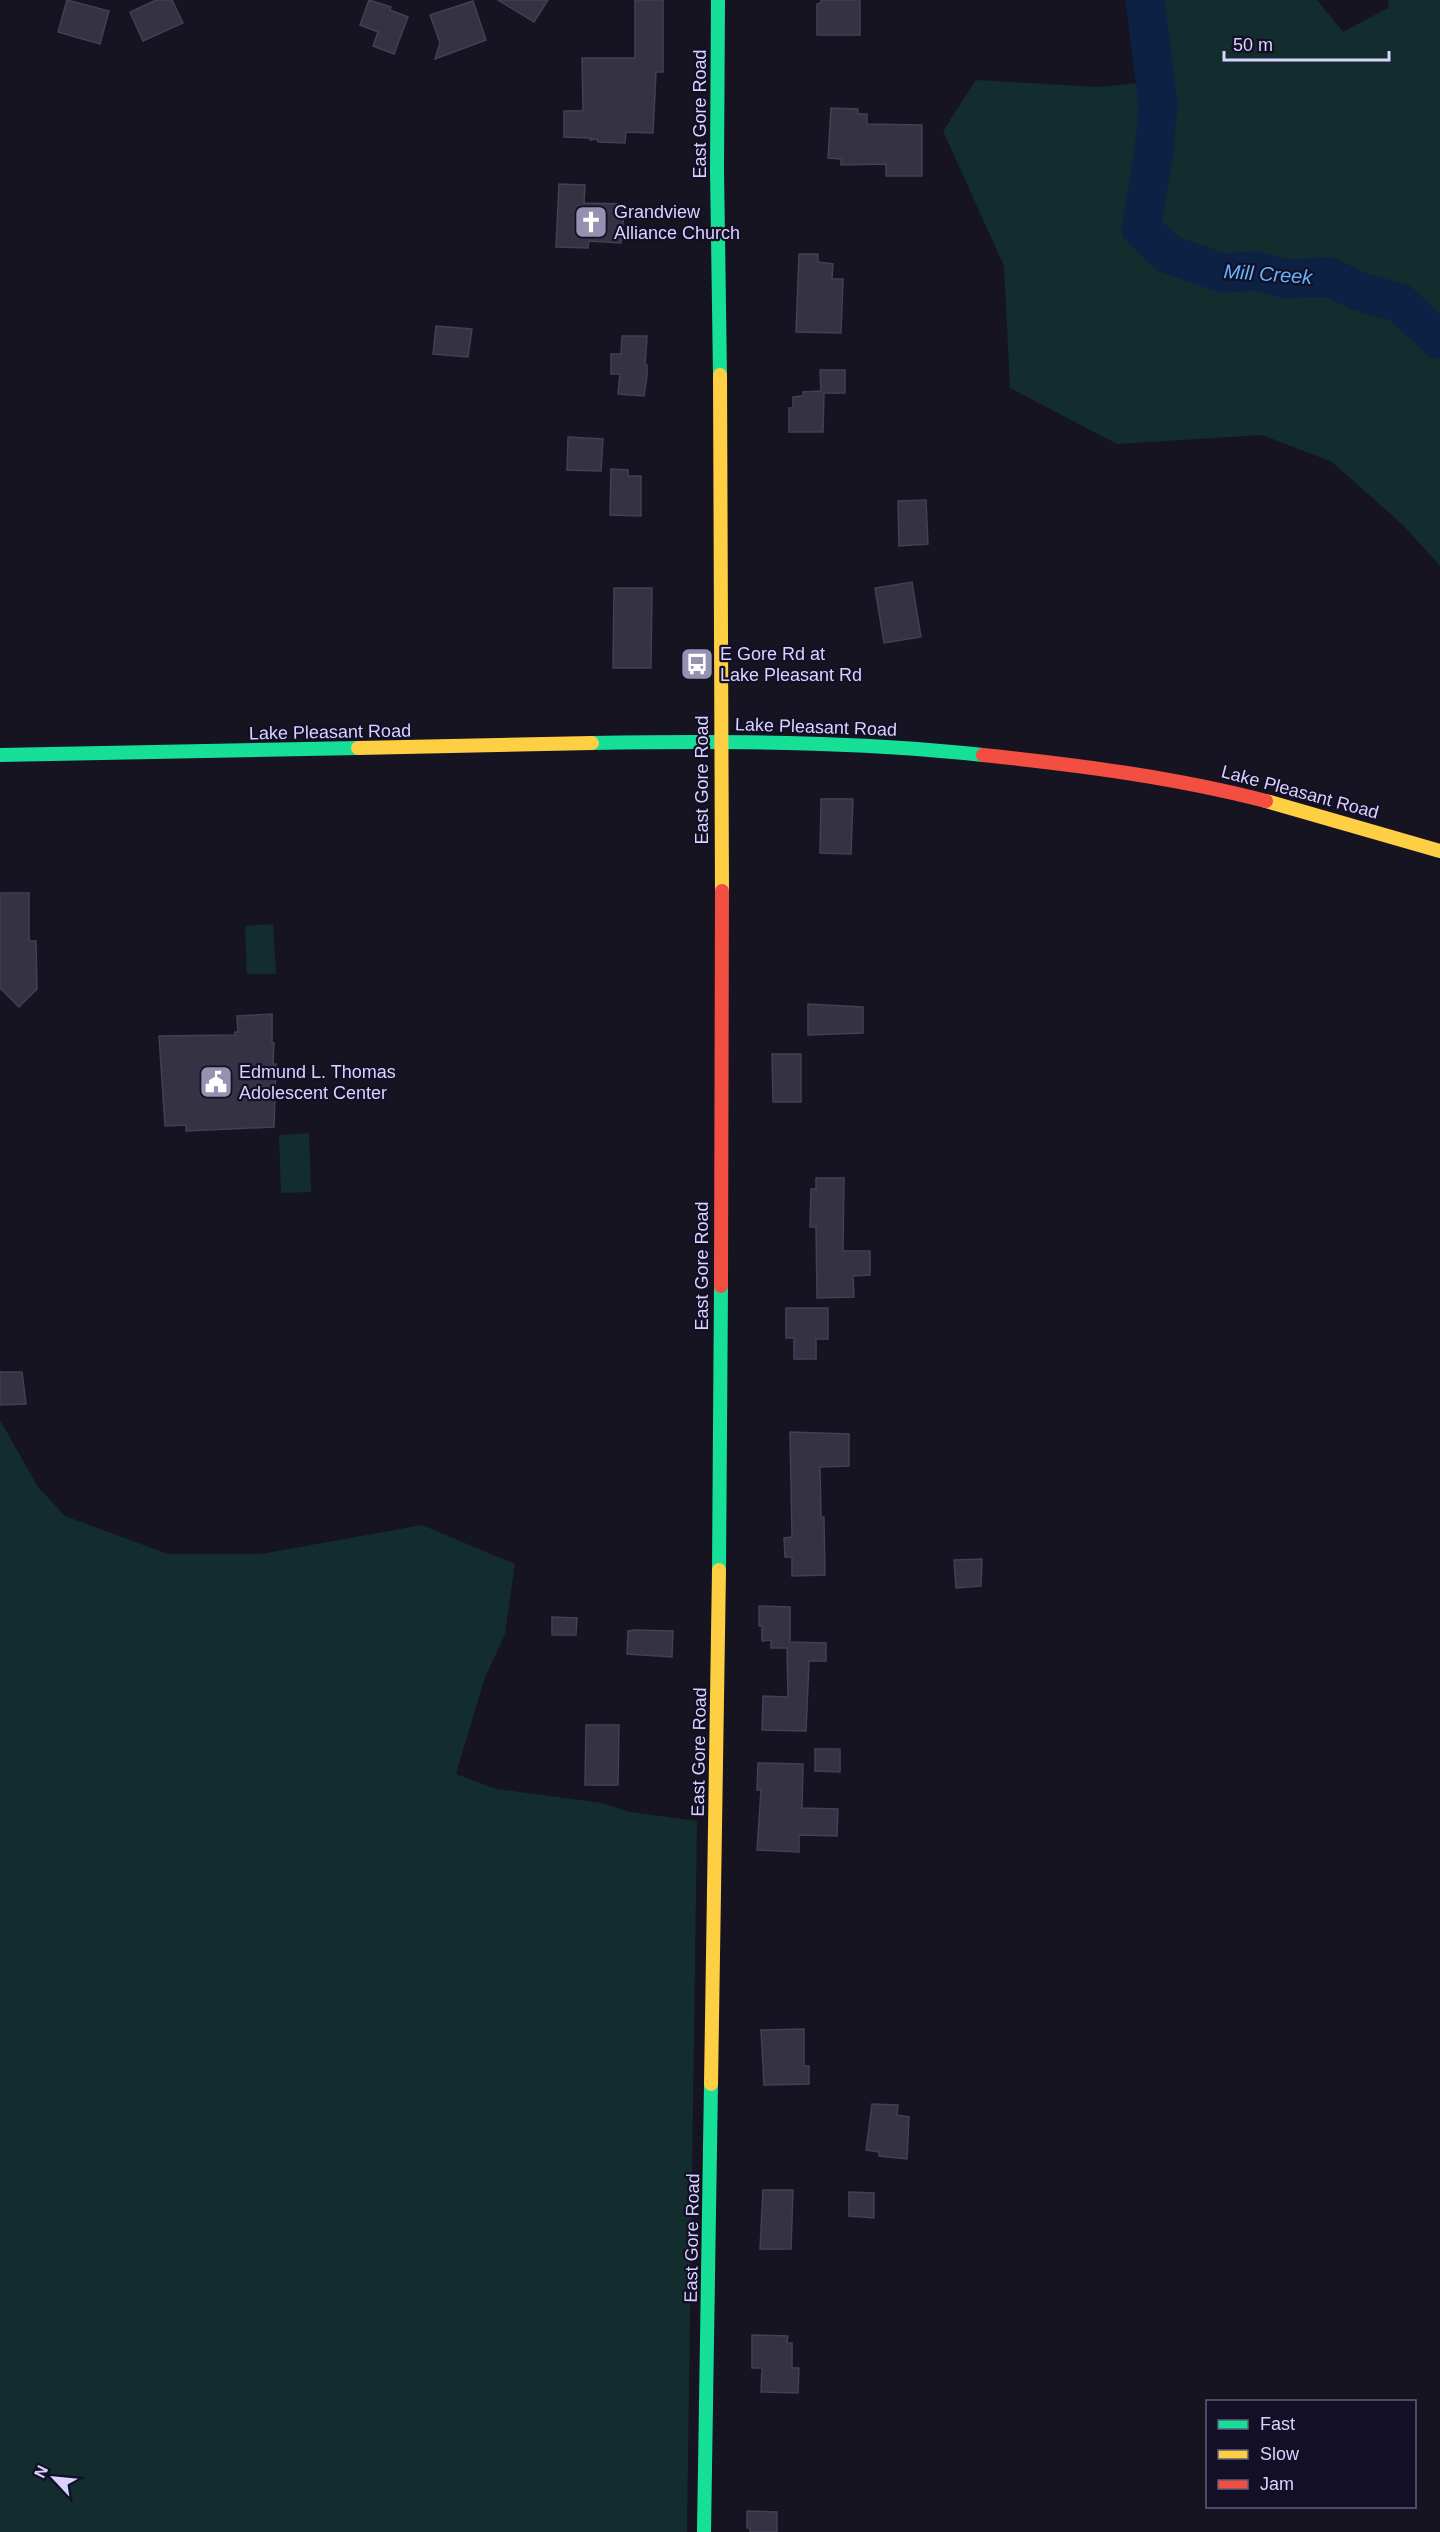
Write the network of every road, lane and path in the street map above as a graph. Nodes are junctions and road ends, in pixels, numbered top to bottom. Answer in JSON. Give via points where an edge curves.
{"nodes":[{"id":1,"x":718,"y":0,"type":"edge"},
{"id":2,"x":720,"y":741,"type":"junction"},
{"id":3,"x":0,"y":755,"type":"edge"},
{"id":4,"x":1440,"y":851,"type":"edge"},
{"id":5,"x":704,"y":2532,"type":"edge"}],
"edges":[{"from":1,"to":2,"type":"street","name":"East Gore Road"},
{"from":2,"to":3,"type":"street","name":"Lake Pleasant Road"},
{"from":2,"to":4,"type":"street","name":"Lake Pleasant Road","via":[[929,749],[1098,767],[1227,791]]},
{"from":2,"to":5,"type":"street","name":"East Gore Road","via":[[719,1588]]}]}
